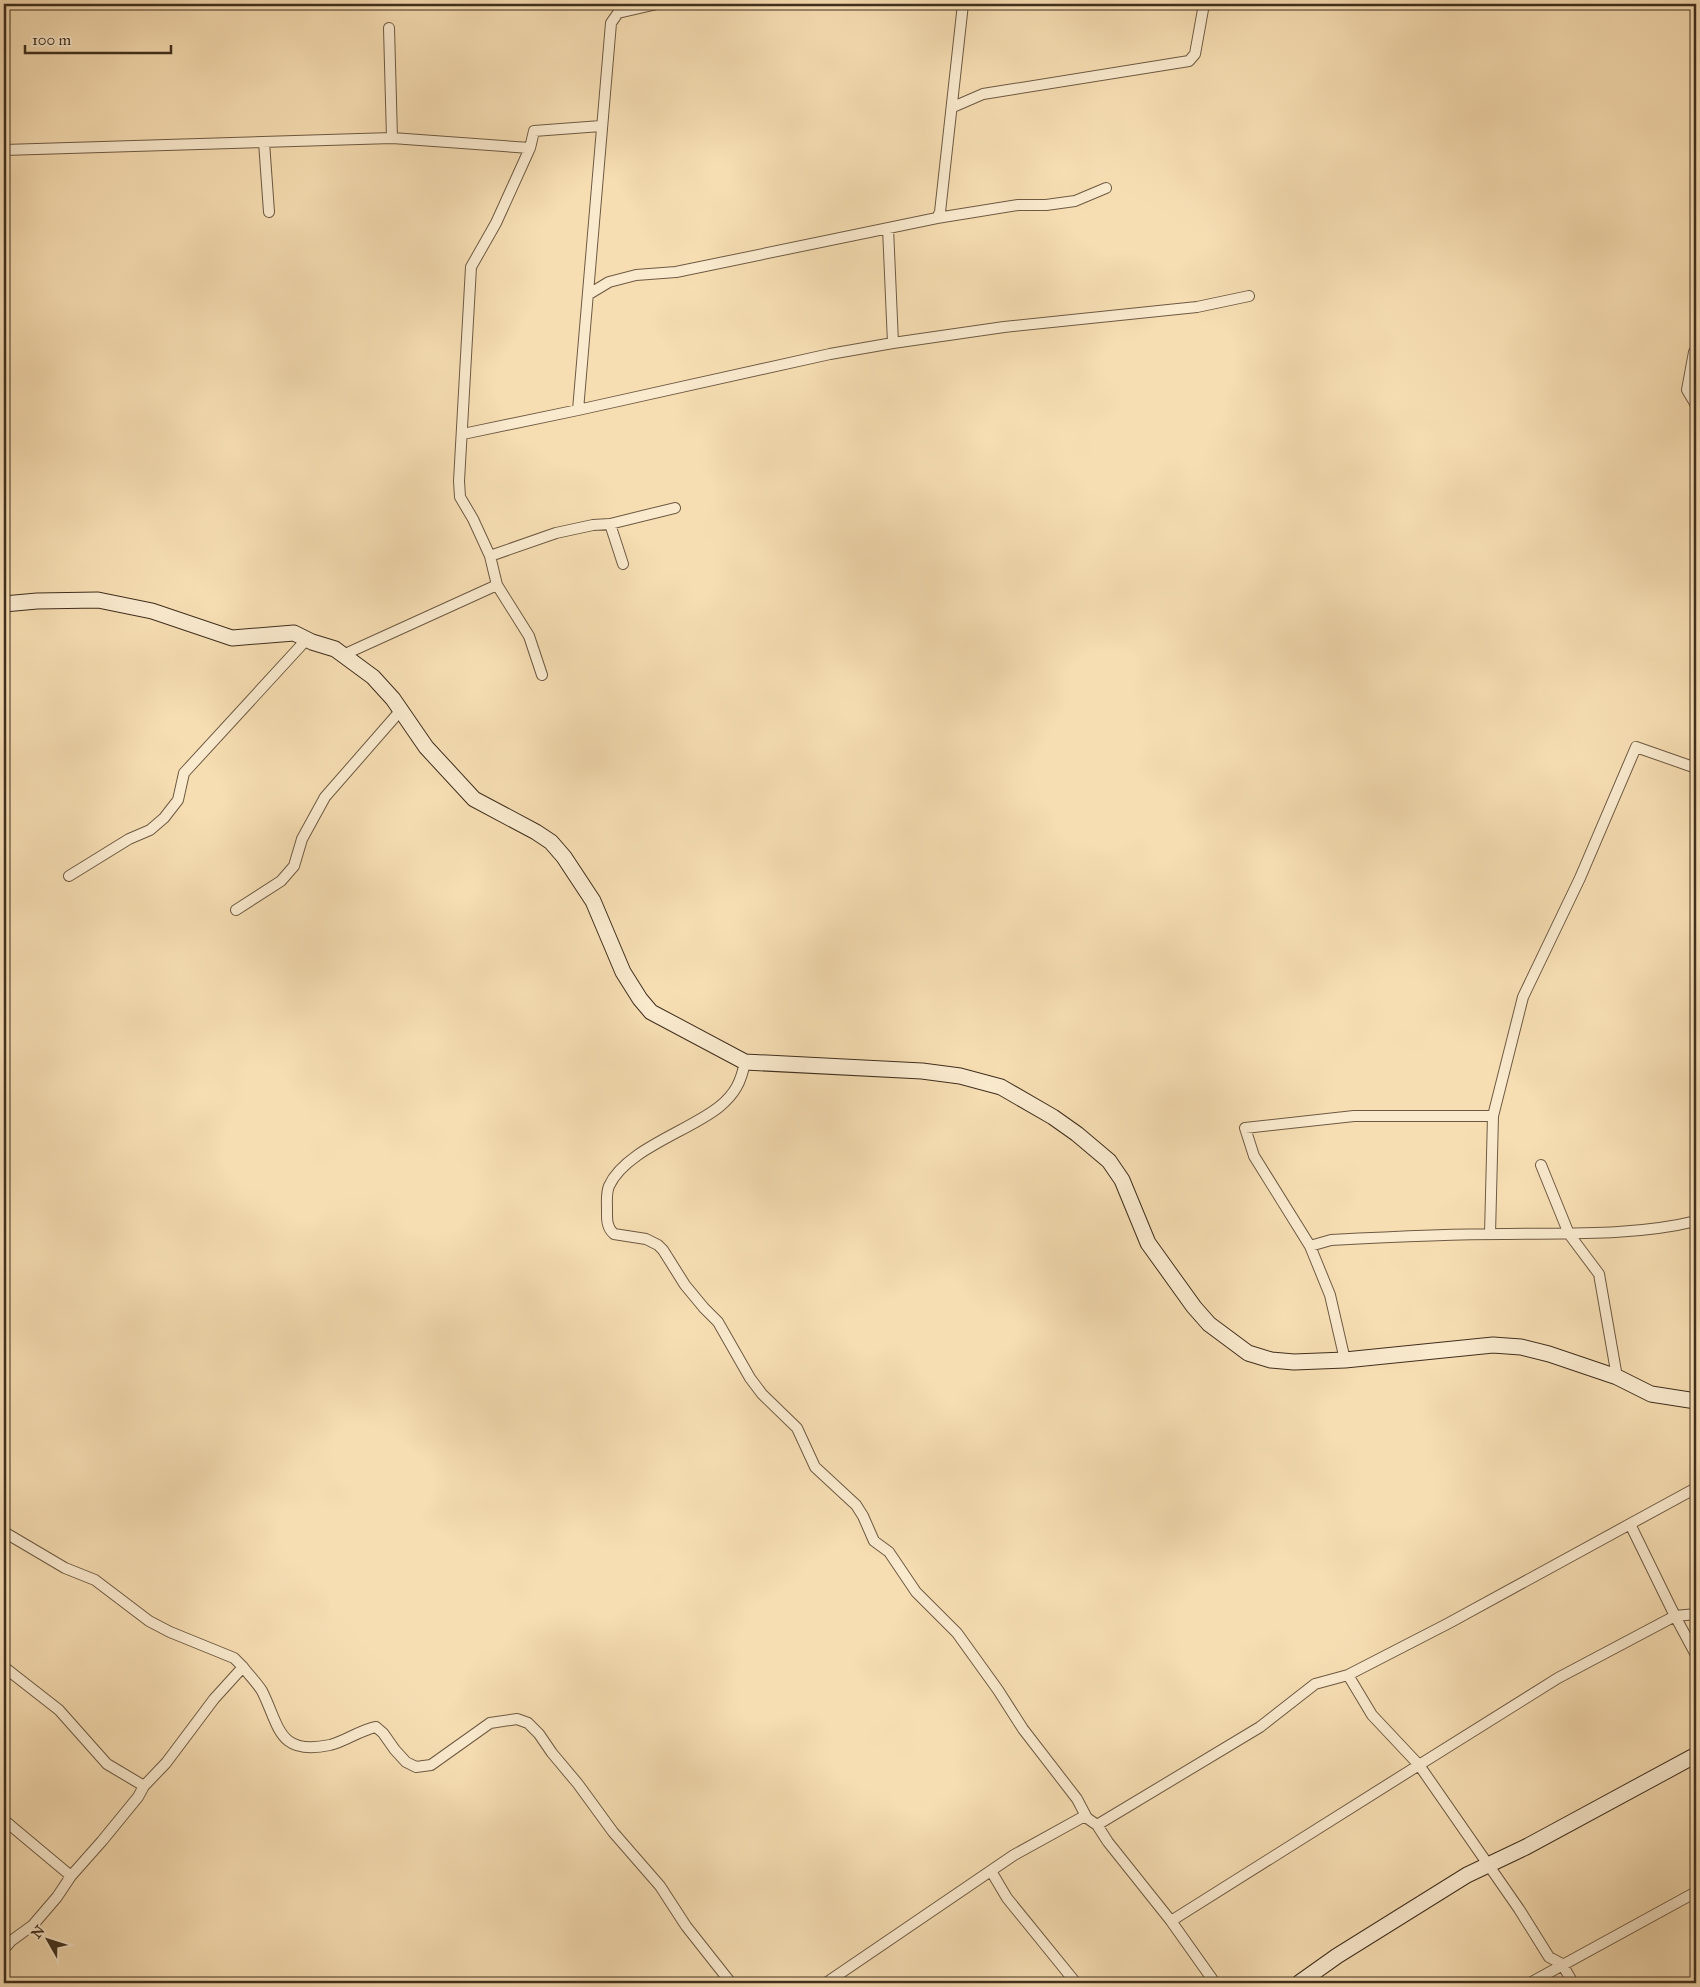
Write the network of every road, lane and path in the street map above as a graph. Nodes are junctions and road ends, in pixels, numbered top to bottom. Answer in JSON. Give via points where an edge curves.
{"nodes":[{"id":1,"x":657,"y":4,"type":"edge"},
{"id":2,"x":963,"y":4,"type":"edge"},
{"id":3,"x":1204,"y":4,"type":"edge"},
{"id":4,"x":389,"y":28,"type":"dead end"},
{"id":5,"x":953,"y":107,"type":"junction"},
{"id":6,"x":601,"y":126,"type":"junction"},
{"id":7,"x":392,"y":138,"type":"junction"},
{"id":8,"x":264,"y":142,"type":"junction"},
{"id":9,"x":530,"y":148,"type":"junction"},
{"id":10,"x":4,"y":150,"type":"edge"},
{"id":11,"x":1106,"y":188,"type":"dead end"},
{"id":12,"x":269,"y":212,"type":"dead end"},
{"id":13,"x":937,"y":218,"type":"junction"},
{"id":14,"x":888,"y":228,"type":"junction"},
{"id":15,"x":588,"y":294,"type":"junction"},
{"id":16,"x":1249,"y":296,"type":"dead end"},
{"id":17,"x":893,"y":343,"type":"junction"},
{"id":18,"x":1696,"y":350,"type":"edge"},
{"id":19,"x":1696,"y":406,"type":"edge"},
{"id":20,"x":578,"y":410,"type":"junction"},
{"id":21,"x":463,"y":434,"type":"junction"},
{"id":22,"x":674,"y":508,"type":"dead end"},
{"id":23,"x":610,"y":524,"type":"junction"},
{"id":24,"x":490,"y":556,"type":"junction"},
{"id":25,"x":624,"y":564,"type":"dead end"},
{"id":26,"x":497,"y":585,"type":"junction"},
{"id":27,"x":4,"y":604,"type":"edge"},
{"id":28,"x":306,"y":639,"type":"junction"},
{"id":29,"x":343,"y":655,"type":"junction"},
{"id":30,"x":542,"y":675,"type":"dead end"},
{"id":31,"x":401,"y":710,"type":"junction"},
{"id":32,"x":1696,"y":768,"type":"edge"},
{"id":33,"x":69,"y":876,"type":"dead end"},
{"id":34,"x":236,"y":910,"type":"dead end"},
{"id":35,"x":745,"y":1062,"type":"junction"},
{"id":36,"x":1493,"y":1116,"type":"junction"},
{"id":37,"x":1541,"y":1164,"type":"dead end"},
{"id":38,"x":1696,"y":1221,"type":"edge"},
{"id":39,"x":1490,"y":1234,"type":"junction"},
{"id":40,"x":1568,"y":1234,"type":"junction"},
{"id":41,"x":1310,"y":1246,"type":"junction"},
{"id":42,"x":1345,"y":1360,"type":"junction"},
{"id":43,"x":1617,"y":1377,"type":"junction"},
{"id":44,"x":1696,"y":1401,"type":"edge"},
{"id":45,"x":1696,"y":1488,"type":"edge"},
{"id":46,"x":1630,"y":1524,"type":"junction"},
{"id":47,"x":4,"y":1532,"type":"edge"},
{"id":48,"x":1696,"y":1614,"type":"edge"},
{"id":49,"x":1675,"y":1616,"type":"junction"},
{"id":50,"x":1696,"y":1655,"type":"edge"},
{"id":51,"x":243,"y":1667,"type":"junction"},
{"id":52,"x":4,"y":1668,"type":"edge"},
{"id":53,"x":1348,"y":1675,"type":"junction"},
{"id":54,"x":1696,"y":1755,"type":"edge"},
{"id":55,"x":1420,"y":1765,"type":"junction"},
{"id":56,"x":144,"y":1786,"type":"junction"},
{"id":57,"x":1087,"y":1818,"type":"junction"},
{"id":58,"x":4,"y":1820,"type":"edge"},
{"id":59,"x":1097,"y":1825,"type":"junction"},
{"id":60,"x":1488,"y":1865,"type":"junction"},
{"id":61,"x":991,"y":1871,"type":"junction"},
{"id":62,"x":71,"y":1876,"type":"junction"},
{"id":63,"x":1696,"y":1892,"type":"edge"},
{"id":64,"x":1171,"y":1921,"type":"junction"},
{"id":65,"x":4,"y":1949,"type":"edge"},
{"id":66,"x":1562,"y":1964,"type":"junction"},
{"id":67,"x":731,"y":1983,"type":"edge"},
{"id":68,"x":826,"y":1983,"type":"edge"},
{"id":69,"x":1076,"y":1983,"type":"edge"},
{"id":70,"x":1215,"y":1983,"type":"edge"},
{"id":71,"x":1299,"y":1983,"type":"edge"},
{"id":72,"x":1530,"y":1983,"type":"edge"},
{"id":73,"x":1573,"y":1983,"type":"edge"}],
"edges":[{"from":1,"to":6,"type":"street","via":[[618,13],[610,23]]},
{"from":2,"to":5,"type":"street"},
{"from":3,"to":5,"type":"street","via":[[1195,54],[1189,61],[983,94]]},
{"from":4,"to":7,"type":"street"},
{"from":5,"to":13,"type":"street"},
{"from":6,"to":9,"type":"street","via":[[534,131]]},
{"from":6,"to":15,"type":"street"},
{"from":7,"to":8,"type":"street"},
{"from":7,"to":9,"type":"street"},
{"from":8,"to":10,"type":"street"},
{"from":8,"to":12,"type":"street"},
{"from":9,"to":21,"type":"street","via":[[496,223],[471,267]]},
{"from":11,"to":13,"type":"street","via":[[1075,201],[1018,205]]},
{"from":13,"to":14,"type":"street"},
{"from":14,"to":15,"type":"street","via":[[676,272],[636,274],[609,282]]},
{"from":14,"to":17,"type":"street"},
{"from":15,"to":20,"type":"street"},
{"from":16,"to":17,"type":"street","via":[[1197,307],[1004,327]]},
{"from":17,"to":20,"type":"street"},
{"from":18,"to":19,"type":"street","via":[[1687,390]]},
{"from":20,"to":21,"type":"street"},
{"from":21,"to":24,"type":"street","via":[[460,497]]},
{"from":22,"to":23,"type":"street"},
{"from":23,"to":24,"type":"street","via":[[556,533]]},
{"from":23,"to":25,"type":"street"},
{"from":24,"to":26,"type":"street"},
{"from":26,"to":29,"type":"street"},
{"from":26,"to":30,"type":"street","via":[[529,636]]},
{"from":27,"to":28,"type":"street","via":[[98,600],[152,611],[232,638],[294,633]]},
{"from":28,"to":29,"type":"street"},
{"from":28,"to":33,"type":"street","via":[[184,773],[178,800],[164,818],[150,830],[129,839]]},
{"from":29,"to":31,"type":"street","via":[[373,677]]},
{"from":31,"to":34,"type":"street","via":[[325,797],[302,839],[294,866],[281,881]]},
{"from":31,"to":35,"type":"street","via":[[426,747],[474,799],[536,832],[551,842],[564,857],[593,902],[623,972],[651,1012]]},
{"from":32,"to":36,"type":"street","via":[[1636,747],[1580,878],[1523,997]]},
{"from":35,"to":42,"type":"street","via":[[922,1071],[960,1076],[1001,1087],[1078,1134],[1109,1161],[1122,1180],[1148,1243],[1209,1324],[1248,1353],[1271,1360]]},
{"from":35,"to":57,"type":"street","via":[[742,1080],[720,1107],[644,1151],[618,1173],[608,1190],[608,1226],[614,1234],[646,1238],[664,1250],[686,1285],[718,1322],[750,1378],[797,1428],[816,1466],[856,1505],[874,1541],[889,1552],[916,1592],[957,1634],[1023,1730],[1077,1799]]},
{"from":36,"to":39,"type":"street"},
{"from":36,"to":41,"type":"street","via":[[1354,1116],[1244,1128],[1254,1156]]},
{"from":37,"to":40,"type":"street"},
{"from":38,"to":40,"type":"street","via":[[1672,1227]]},
{"from":39,"to":40,"type":"street"},
{"from":39,"to":41,"type":"street","via":[[1331,1240]]},
{"from":40,"to":43,"type":"street","via":[[1599,1274]]},
{"from":41,"to":42,"type":"street","via":[[1330,1296]]},
{"from":42,"to":43,"type":"street","via":[[1493,1345],[1511,1346],[1550,1354]]},
{"from":43,"to":44,"type":"street","via":[[1651,1394]]},
{"from":45,"to":46,"type":"street"},
{"from":46,"to":49,"type":"street"},
{"from":46,"to":53,"type":"street"},
{"from":47,"to":51,"type":"street","via":[[65,1568],[95,1580],[149,1620],[183,1638],[234,1658]]},
{"from":48,"to":49,"type":"street"},
{"from":49,"to":50,"type":"street"},
{"from":49,"to":55,"type":"street","via":[[1558,1678]]},
{"from":51,"to":56,"type":"street"},
{"from":51,"to":67,"type":"street","via":[[261,1690],[285,1739],[306,1747],[330,1745],[376,1727],[406,1762],[416,1766],[431,1764],[490,1723],[517,1719],[528,1723],[613,1832],[660,1886],[686,1926]]},
{"from":52,"to":56,"type":"street","via":[[59,1710],[107,1764]]},
{"from":53,"to":55,"type":"street","via":[[1372,1715]]},
{"from":53,"to":59,"type":"street","via":[[1315,1684],[1260,1727]]},
{"from":54,"to":60,"type":"street"},
{"from":55,"to":60,"type":"street"},
{"from":55,"to":64,"type":"street"},
{"from":56,"to":62,"type":"street"},
{"from":57,"to":59,"type":"street"},
{"from":57,"to":61,"type":"street","via":[[1081,1818]]},
{"from":58,"to":62,"type":"street"},
{"from":59,"to":64,"type":"street"},
{"from":60,"to":66,"type":"street","via":[[1549,1957]]},
{"from":60,"to":71,"type":"street","via":[[1422,1903]]},
{"from":61,"to":68,"type":"street"},
{"from":61,"to":69,"type":"street","via":[[1007,1898]]},
{"from":62,"to":65,"type":"street","via":[[34,1925]]},
{"from":63,"to":66,"type":"street"},
{"from":64,"to":70,"type":"street"},
{"from":66,"to":72,"type":"street"},
{"from":66,"to":73,"type":"street"}]}
